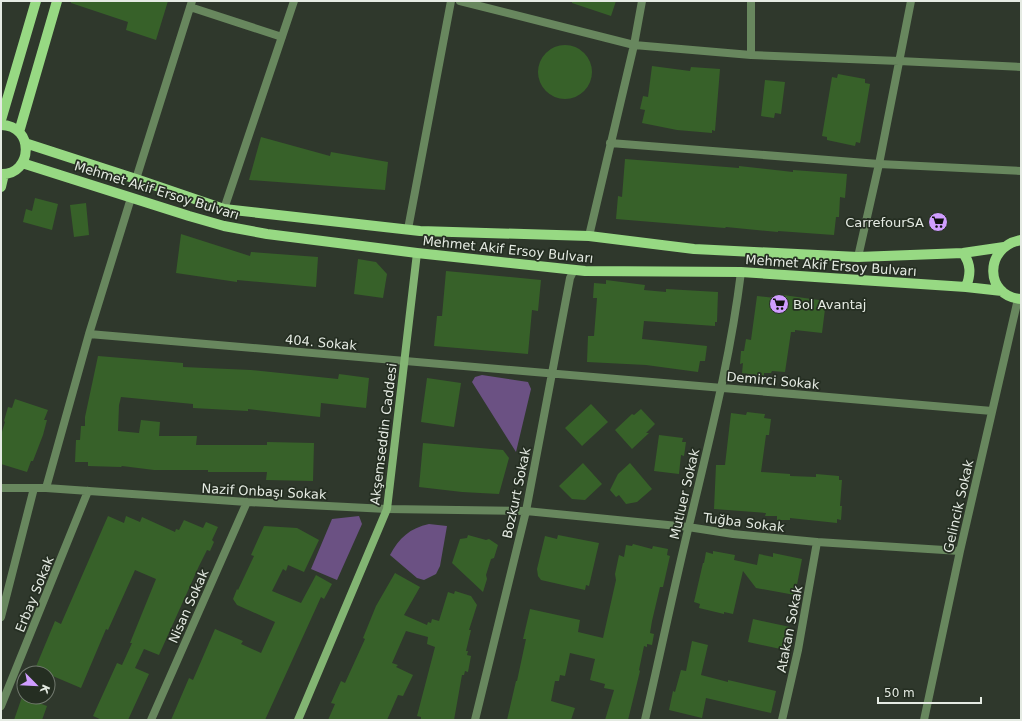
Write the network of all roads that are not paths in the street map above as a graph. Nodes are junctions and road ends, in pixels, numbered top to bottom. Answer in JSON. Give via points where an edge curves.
{"nodes":[{"id":1,"x":36,"y":1,"type":"edge"},
{"id":2,"x":57,"y":1,"type":"edge"},
{"id":3,"x":294,"y":1,"type":"edge"},
{"id":4,"x":451,"y":1,"type":"edge"},
{"id":5,"x":460,"y":1,"type":"edge"},
{"id":6,"x":642,"y":1,"type":"edge"},
{"id":7,"x":751,"y":1,"type":"edge"},
{"id":8,"x":911,"y":1,"type":"edge"},
{"id":9,"x":191,"y":4,"type":"edge"},
{"id":10,"x":282,"y":37,"type":"junction"},
{"id":11,"x":634,"y":45,"type":"junction"},
{"id":12,"x":751,"y":55,"type":"junction"},
{"id":13,"x":899,"y":61,"type":"junction"},
{"id":14,"x":1021,"y":68,"type":"edge"},
{"id":15,"x":1,"y":120,"type":"edge"},
{"id":16,"x":1,"y":125,"type":"edge"},
{"id":17,"x":19,"y":132,"type":"junction"},
{"id":18,"x":26,"y":143,"type":"junction"},
{"id":19,"x":610,"y":143,"type":"junction"},
{"id":20,"x":22,"y":163,"type":"junction"},
{"id":21,"x":879,"y":164,"type":"junction"},
{"id":22,"x":1021,"y":171,"type":"edge"},
{"id":23,"x":3,"y":174,"type":"edge"},
{"id":24,"x":136,"y":179,"type":"junction"},
{"id":25,"x":1,"y":187,"type":"edge"},
{"id":26,"x":131,"y":198,"type":"junction"},
{"id":27,"x":224,"y":209,"type":"junction"},
{"id":28,"x":408,"y":229,"type":"junction"},
{"id":29,"x":589,"y":236,"type":"junction"},
{"id":30,"x":1021,"y":240,"type":"edge"},
{"id":31,"x":1004,"y":247,"type":"junction"},
{"id":32,"x":417,"y":253,"type":"junction"},
{"id":33,"x":963,"y":253,"type":"junction"},
{"id":34,"x":858,"y":257,"type":"junction"},
{"id":35,"x":574,"y":270,"type":"junction"},
{"id":36,"x":741,"y":272,"type":"junction"},
{"id":37,"x":966,"y":287,"type":"junction"},
{"id":38,"x":1002,"y":291,"type":"junction"},
{"id":39,"x":1019,"y":299,"type":"edge"},
{"id":40,"x":89,"y":334,"type":"junction"},
{"id":41,"x":404,"y":360,"type":"junction"},
{"id":42,"x":551,"y":375,"type":"junction"},
{"id":43,"x":722,"y":387,"type":"junction"},
{"id":44,"x":992,"y":411,"type":"junction"},
{"id":45,"x":1,"y":488,"type":"edge"},
{"id":46,"x":34,"y":488,"type":"junction"},
{"id":47,"x":46,"y":488,"type":"junction"},
{"id":48,"x":88,"y":491,"type":"junction"},
{"id":49,"x":246,"y":502,"type":"junction"},
{"id":50,"x":387,"y":510,"type":"junction"},
{"id":51,"x":526,"y":511,"type":"junction"},
{"id":52,"x":688,"y":527,"type":"junction"},
{"id":53,"x":817,"y":542,"type":"junction"},
{"id":54,"x":960,"y":551,"type":"junction"},
{"id":55,"x":1,"y":617,"type":"edge"},
{"id":56,"x":1,"y":706,"type":"edge"},
{"id":57,"x":150,"y":720,"type":"edge"},
{"id":58,"x":298,"y":720,"type":"edge"},
{"id":59,"x":475,"y":720,"type":"edge"},
{"id":60,"x":645,"y":720,"type":"edge"},
{"id":61,"x":782,"y":720,"type":"edge"},
{"id":62,"x":924,"y":720,"type":"edge"}],
"edges":[{"from":1,"to":15,"type":"main road"},
{"from":2,"to":17,"type":"main road"},
{"from":3,"to":10,"type":"street"},
{"from":4,"to":28,"type":"street"},
{"from":5,"to":11,"type":"street"},
{"from":6,"to":11,"type":"street"},
{"from":7,"to":12,"type":"street"},
{"from":8,"to":13,"type":"street"},
{"from":9,"to":10,"type":"street"},
{"from":9,"to":24,"type":"street"},
{"from":10,"to":27,"type":"street"},
{"from":11,"to":12,"type":"street"},
{"from":11,"to":19,"type":"street"},
{"from":12,"to":13,"type":"street"},
{"from":13,"to":14,"type":"street"},
{"from":13,"to":21,"type":"street"},
{"from":16,"to":17,"type":"main road","via":[[10,126]]},
{"from":17,"to":18,"type":"main road"},
{"from":18,"to":20,"type":"main road"},
{"from":18,"to":24,"type":"main road","name":"Mehmet Akif Ersoy Bulvarı"},
{"from":19,"to":21,"type":"street"},
{"from":19,"to":29,"type":"street"},
{"from":20,"to":23,"type":"main road","via":[[12,172]]},
{"from":20,"to":26,"type":"main road","name":"Mehmet Akif Ersoy Bulvarı"},
{"from":21,"to":22,"type":"street"},
{"from":21,"to":34,"type":"street"},
{"from":23,"to":25,"type":"main road"},
{"from":24,"to":27,"type":"main road","name":"Mehmet Akif Ersoy Bulvarı"},
{"from":26,"to":32,"type":"main road","name":"Mehmet Akif Ersoy Bulvarı","via":[[224,226]]},
{"from":26,"to":40,"type":"street"},
{"from":27,"to":28,"type":"main road","name":"Mehmet Akif Ersoy Bulvarı"},
{"from":28,"to":29,"type":"main road","name":"Mehmet Akif Ersoy Bulvarı"},
{"from":29,"to":34,"type":"main road","name":"Mehmet Akif Ersoy Bulvarı","via":[[694,249]]},
{"from":30,"to":31,"type":"main road","name":"Mehmet Akif Ersoy Bulvarı"},
{"from":31,"to":33,"type":"main road","name":"Mehmet Akif Ersoy Bulvarı"},
{"from":31,"to":38,"type":"main road","via":[[996,257],[993,269],[995,281]]},
{"from":32,"to":35,"type":"main road","name":"Mehmet Akif Ersoy Bulvarı"},
{"from":32,"to":41,"type":"main road","name":"Akşemseddin Caddesi"},
{"from":33,"to":34,"type":"main road","name":"Mehmet Akif Ersoy Bulvarı"},
{"from":33,"to":37,"type":"main road","via":[[970,266]]},
{"from":35,"to":36,"type":"main road","name":"Mehmet Akif Ersoy Bulvarı"},
{"from":35,"to":42,"type":"street","name":"Bozkurt Sokak","via":[[570,278]]},
{"from":36,"to":37,"type":"main road","name":"Mehmet Akif Ersoy Bulvarı"},
{"from":36,"to":43,"type":"street","name":"Mutluer Sokak"},
{"from":37,"to":38,"type":"main road","name":"Mehmet Akif Ersoy Bulvarı"},
{"from":38,"to":39,"type":"main road","name":"Mehmet Akif Ersoy Bulvarı"},
{"from":39,"to":44,"type":"street","name":"Gelincik Sokak"},
{"from":40,"to":41,"type":"street","name":"404. Sokak"},
{"from":40,"to":47,"type":"street"},
{"from":41,"to":42,"type":"street","name":"404. Sokak"},
{"from":41,"to":50,"type":"main road","name":"Akşemseddin Caddesi"},
{"from":42,"to":43,"type":"street","name":"Demirci Sokak"},
{"from":42,"to":51,"type":"street","name":"Bozkurt Sokak"},
{"from":43,"to":44,"type":"street","name":"Demirci Sokak"},
{"from":43,"to":52,"type":"street","name":"Mutluer Sokak"},
{"from":44,"to":54,"type":"street","name":"Gelincik Sokak"},
{"from":45,"to":46,"type":"street","name":"Nazif Onbaşı Sokak"},
{"from":46,"to":47,"type":"street","name":"Nazif Onbaşı Sokak"},
{"from":46,"to":55,"type":"street"},
{"from":47,"to":48,"type":"street","name":"Nazif Onbaşı Sokak"},
{"from":48,"to":49,"type":"street","name":"Nazif Onbaşı Sokak"},
{"from":48,"to":56,"type":"street","name":"Erbay Sokak"},
{"from":49,"to":50,"type":"street","name":"Nazif Onbaşı Sokak"},
{"from":49,"to":57,"type":"street","name":"Nisan Sokak"},
{"from":50,"to":51,"type":"street","name":"Nazif Onbaşı Sokak"},
{"from":50,"to":58,"type":"main road","name":"Akşemseddin Caddesi"},
{"from":51,"to":52,"type":"street","name":"Tuğba Sokak"},
{"from":51,"to":59,"type":"street","name":"Bozkurt Sokak"},
{"from":52,"to":53,"type":"street","name":"Tuğba Sokak"},
{"from":52,"to":60,"type":"street","name":"Mutluer Sokak"},
{"from":53,"to":54,"type":"street","name":"Tuğba Sokak"},
{"from":53,"to":61,"type":"street","name":"Atakan Sokak","via":[[798,650]]},
{"from":54,"to":62,"type":"street","name":"Gelincik Sokak"}]}
